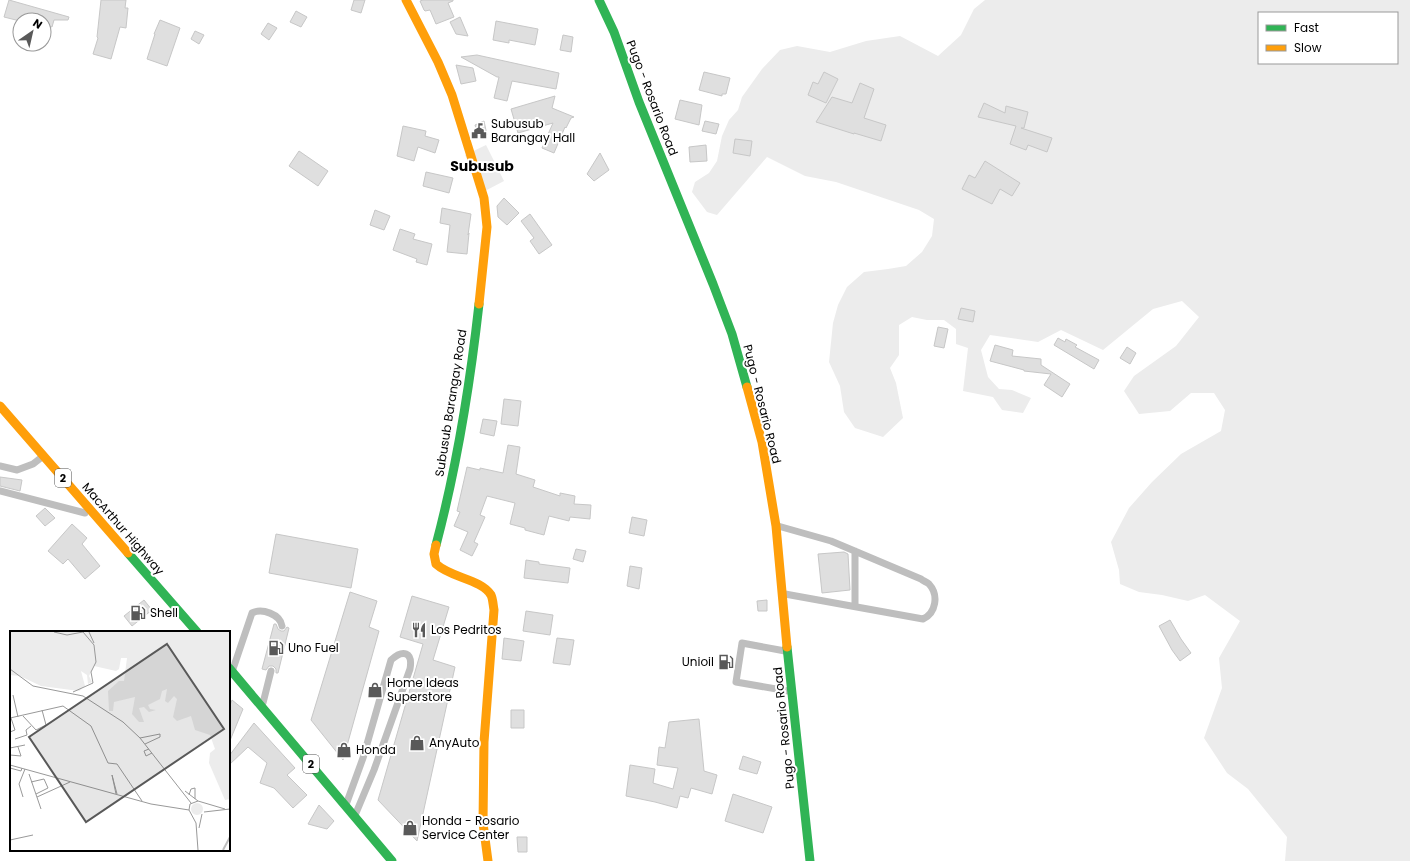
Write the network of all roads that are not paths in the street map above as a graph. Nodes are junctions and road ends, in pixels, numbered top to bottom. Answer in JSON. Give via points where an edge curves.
{"nodes":[{"id":1,"x":406,"y":0,"type":"edge"},
{"id":2,"x":599,"y":0,"type":"edge"},
{"id":3,"x":0,"y":406,"type":"edge"},
{"id":4,"x":44,"y":456,"type":"junction"},
{"id":5,"x":0,"y":466,"type":"edge"},
{"id":6,"x":0,"y":491,"type":"edge"},
{"id":7,"x":96,"y":516,"type":"junction"},
{"id":8,"x":776,"y":526,"type":"junction"},
{"id":9,"x":855,"y":551,"type":"junction"},
{"id":10,"x":783,"y":593,"type":"junction"},
{"id":11,"x":855,"y":606,"type":"junction"},
{"id":12,"x":282,"y":626,"type":"dead end"},
{"id":13,"x":197,"y":631,"type":"edge"},
{"id":14,"x":787,"y":651,"type":"junction"},
{"id":15,"x":231,"y":670,"type":"edge"},
{"id":16,"x":271,"y":671,"type":"dead end"},
{"id":17,"x":792,"y":692,"type":"junction"},
{"id":18,"x":262,"y":707,"type":"junction"},
{"id":19,"x":346,"y":806,"type":"junction"},
{"id":20,"x":355,"y":816,"type":"junction"},
{"id":21,"x":392,"y":861,"type":"edge"},
{"id":22,"x":488,"y":861,"type":"edge"},
{"id":23,"x":810,"y":861,"type":"edge"}],
"edges":[{"from":1,"to":22,"type":"main road","name":"Subusub Barangay Road","via":[[438,63],[456,107],[484,198],[486,213],[487,227],[459,448],[434,561],[446,571],[484,587],[493,600],[484,742],[484,823]]},
{"from":2,"to":8,"type":"main road","name":"Pugo - Rosario Road","via":[[614,32],[639,102],[732,334],[762,442]]},
{"from":3,"to":4,"type":"main road","name":"MacArthur Highway","number":"2"},
{"from":4,"to":5,"type":"lane","via":[[33,464],[17,470]]},
{"from":4,"to":7,"type":"main road","name":"MacArthur Highway","number":"2"},
{"from":6,"to":7,"type":"lane"},
{"from":7,"to":13,"type":"main road","name":"MacArthur Highway","number":"2"},
{"from":8,"to":9,"type":"lane","via":[[831,541]]},
{"from":8,"to":10,"type":"main road","name":"Pugo - Rosario Road"},
{"from":9,"to":11,"type":"lane"},
{"from":9,"to":11,"type":"lane","via":[[921,579],[929,584],[936,600],[929,616],[922,618]]},
{"from":10,"to":11,"type":"lane"},
{"from":10,"to":14,"type":"main road","name":"Pugo - Rosario Road"},
{"from":12,"to":15,"type":"lane","via":[[279,618],[270,614],[258,611],[252,613]]},
{"from":14,"to":17,"type":"main road","name":"Pugo - Rosario Road"},
{"from":14,"to":17,"type":"lane","via":[[742,643],[736,682]]},
{"from":15,"to":18,"type":"main road","number":"2"},
{"from":16,"to":18,"type":"lane"},
{"from":17,"to":23,"type":"main road","name":"Pugo - Rosario Road"},
{"from":18,"to":19,"type":"main road","number":"2"},
{"from":19,"to":20,"type":"main road","number":"2"},
{"from":19,"to":20,"type":"lane","via":[[363,758],[391,660],[401,653],[406,654],[412,661],[410,669]]},
{"from":20,"to":21,"type":"main road","number":"2"}]}
